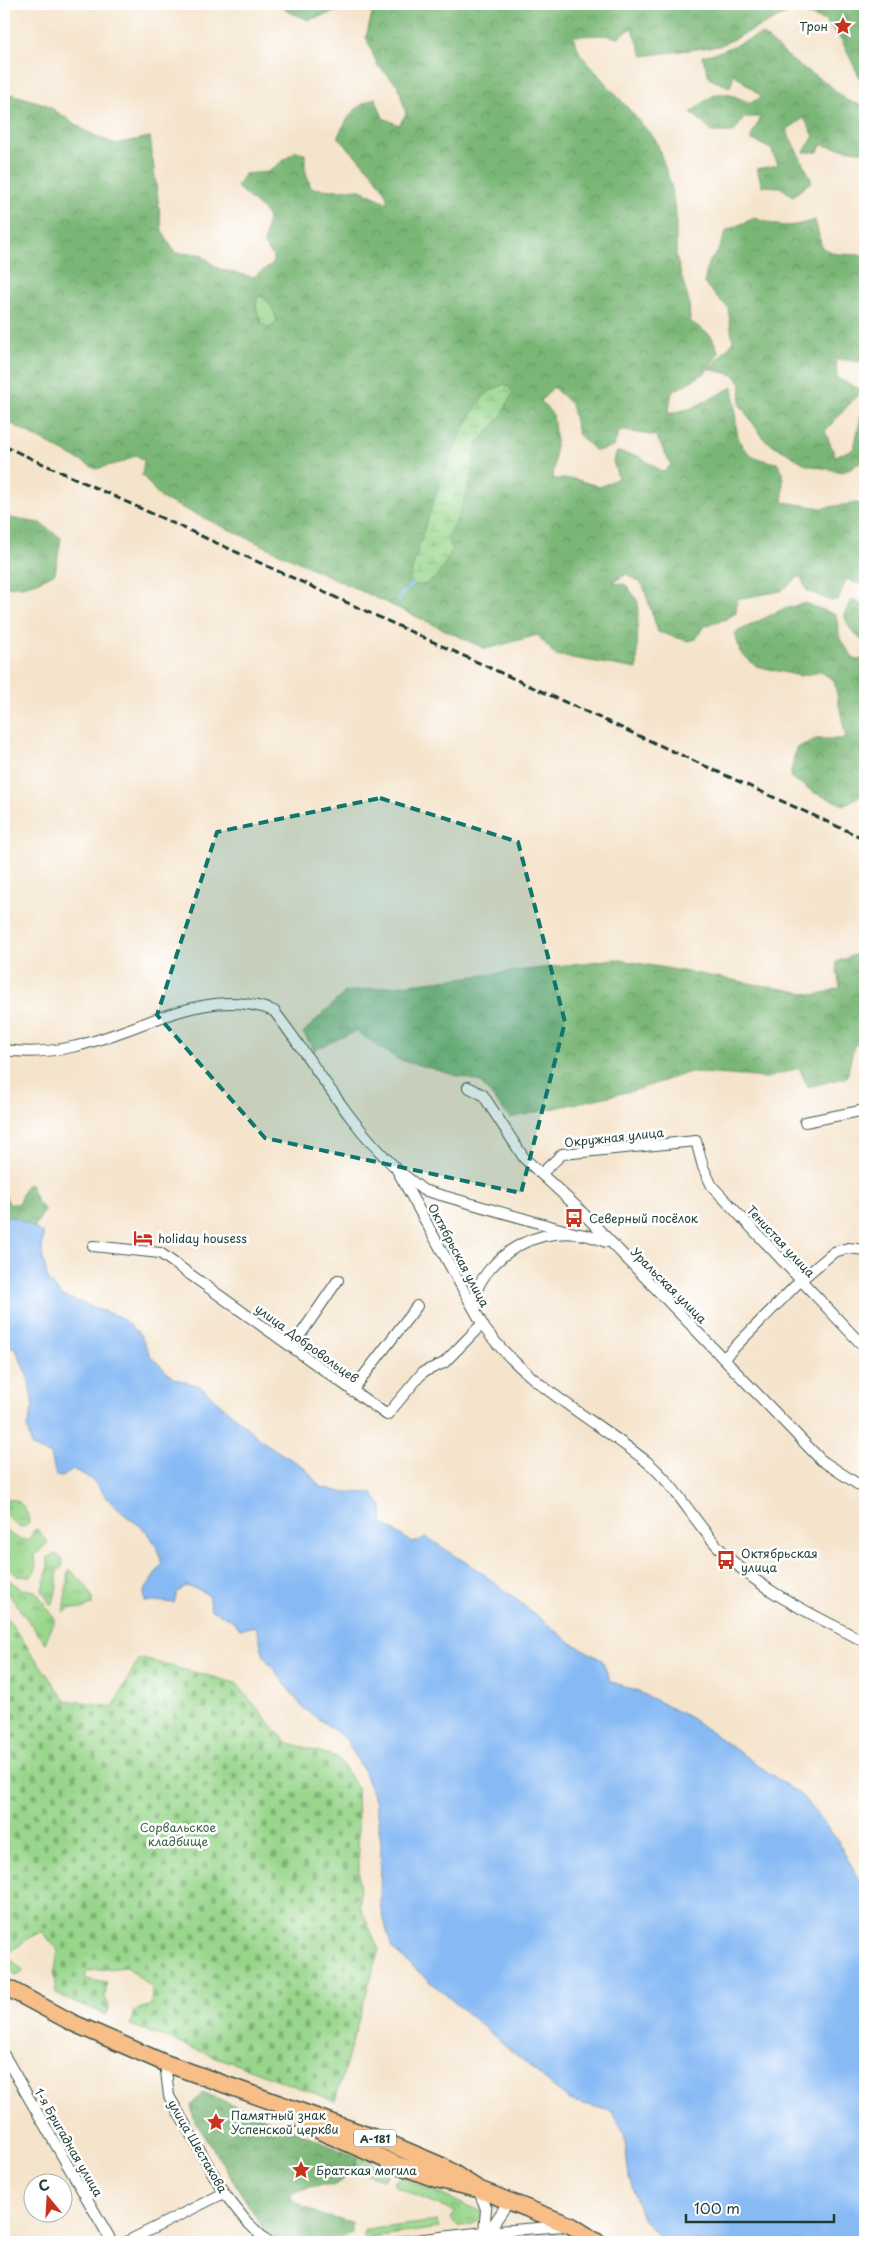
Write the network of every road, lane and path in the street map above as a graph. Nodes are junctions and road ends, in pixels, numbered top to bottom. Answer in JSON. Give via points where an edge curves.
{"nodes":[{"id":1,"x":4,"y":1050,"type":"edge"},
{"id":2,"x":468,"y":1087,"type":"dead end"},
{"id":3,"x":865,"y":1110,"type":"edge"},
{"id":4,"x":805,"y":1122,"type":"dead end"},
{"id":5,"x":696,"y":1141,"type":"joint"},
{"id":6,"x":396,"y":1168,"type":"junction"},
{"id":7,"x":542,"y":1173,"type":"junction"},
{"id":8,"x":578,"y":1234,"type":"junction"},
{"id":9,"x":612,"y":1245,"type":"junction"},
{"id":10,"x":93,"y":1246,"type":"dead end"},
{"id":11,"x":865,"y":1250,"type":"edge"},
{"id":12,"x":338,"y":1280,"type":"dead end"},
{"id":13,"x":801,"y":1280,"type":"junction"},
{"id":14,"x":416,"y":1306,"type":"dead end"},
{"id":15,"x":476,"y":1310,"type":"junction"},
{"id":16,"x":482,"y":1324,"type":"junction"},
{"id":17,"x":292,"y":1347,"type":"junction"},
{"id":18,"x":865,"y":1348,"type":"edge"},
{"id":19,"x":724,"y":1358,"type":"junction"},
{"id":20,"x":352,"y":1391,"type":"junction"},
{"id":21,"x":865,"y":1489,"type":"edge"},
{"id":22,"x":865,"y":1642,"type":"edge"},
{"id":23,"x":4,"y":1986,"type":"edge"},
{"id":24,"x":4,"y":2055,"type":"edge"},
{"id":25,"x":164,"y":2063,"type":"junction"},
{"id":26,"x":478,"y":2189,"type":"junction"},
{"id":27,"x":224,"y":2194,"type":"junction"},
{"id":28,"x":509,"y":2201,"type":"junction"},
{"id":29,"x":572,"y":2226,"type":"junction"},
{"id":30,"x":484,"y":2232,"type":"junction"},
{"id":31,"x":112,"y":2242,"type":"edge"},
{"id":32,"x":126,"y":2242,"type":"edge"},
{"id":33,"x":268,"y":2242,"type":"edge"},
{"id":34,"x":400,"y":2242,"type":"edge"},
{"id":35,"x":465,"y":2242,"type":"edge"},
{"id":36,"x":597,"y":2242,"type":"edge"}],
"edges":[{"from":1,"to":6,"type":"street","name":"Октябрьская улица","via":[[44,1052],[74,1047],[202,1005],[249,1004],[274,1011],[356,1125]]},
{"from":2,"to":7,"type":"street","name":"Уральская улица","via":[[483,1095],[524,1158]]},
{"from":3,"to":4,"type":"street"},
{"from":5,"to":7,"type":"street","name":"Окружная улица","via":[[562,1154]]},
{"from":5,"to":13,"type":"street","name":"Тенистая улица","via":[[702,1167],[712,1186]]},
{"from":6,"to":8,"type":"street","via":[[424,1190]]},
{"from":6,"to":15,"type":"street","name":"Октябрьская улица"},
{"from":7,"to":9,"type":"street","name":"Уральская улица"},
{"from":8,"to":9,"type":"street"},
{"from":8,"to":15,"type":"street","via":[[544,1236],[525,1241],[508,1252],[480,1283],[475,1298]]},
{"from":9,"to":19,"type":"street","name":"Уральская улица"},
{"from":10,"to":17,"type":"street","name":"улица Добровольцев","via":[[160,1253]]},
{"from":11,"to":13,"type":"street","via":[[848,1248],[834,1252]]},
{"from":12,"to":17,"type":"street"},
{"from":13,"to":18,"type":"street","name":"Тенистая улица"},
{"from":13,"to":19,"type":"street"},
{"from":14,"to":20,"type":"street"},
{"from":15,"to":16,"type":"street","name":"Октябрьская улица"},
{"from":16,"to":20,"type":"street","name":"улица Добровольцев","via":[[444,1363],[423,1372],[387,1415]]},
{"from":16,"to":22,"type":"street","name":"Октябрьская улица","via":[[498,1347],[544,1388],[648,1462],[720,1549],[750,1578]]},
{"from":17,"to":20,"type":"street","name":"улица Добровольцев"},
{"from":19,"to":21,"type":"street","name":"Уральская улица","via":[[821,1460]]},
{"from":23,"to":25,"type":"main road","number":"А-181","via":[[73,2023]]},
{"from":24,"to":31,"type":"street","name":"1-я Бригадная улица"},
{"from":25,"to":26,"type":"main road","number":"А-181","via":[[267,2100],[322,2132],[402,2158],[442,2166]]},
{"from":25,"to":27,"type":"street","name":"улица Шестакова","via":[[169,2096]]},
{"from":26,"to":28,"type":"main road","number":"А-181"},
{"from":26,"to":30,"type":"street","via":[[486,2209]]},
{"from":27,"to":32,"type":"street"},
{"from":27,"to":33,"type":"street","name":"улица Шестакова"},
{"from":28,"to":29,"type":"main road","number":"А-181"},
{"from":28,"to":30,"type":"street","via":[[493,2225]]},
{"from":29,"to":30,"type":"street"},
{"from":29,"to":36,"type":"main road","number":"А-181"},
{"from":30,"to":34,"type":"street"},
{"from":30,"to":35,"type":"street"}]}
